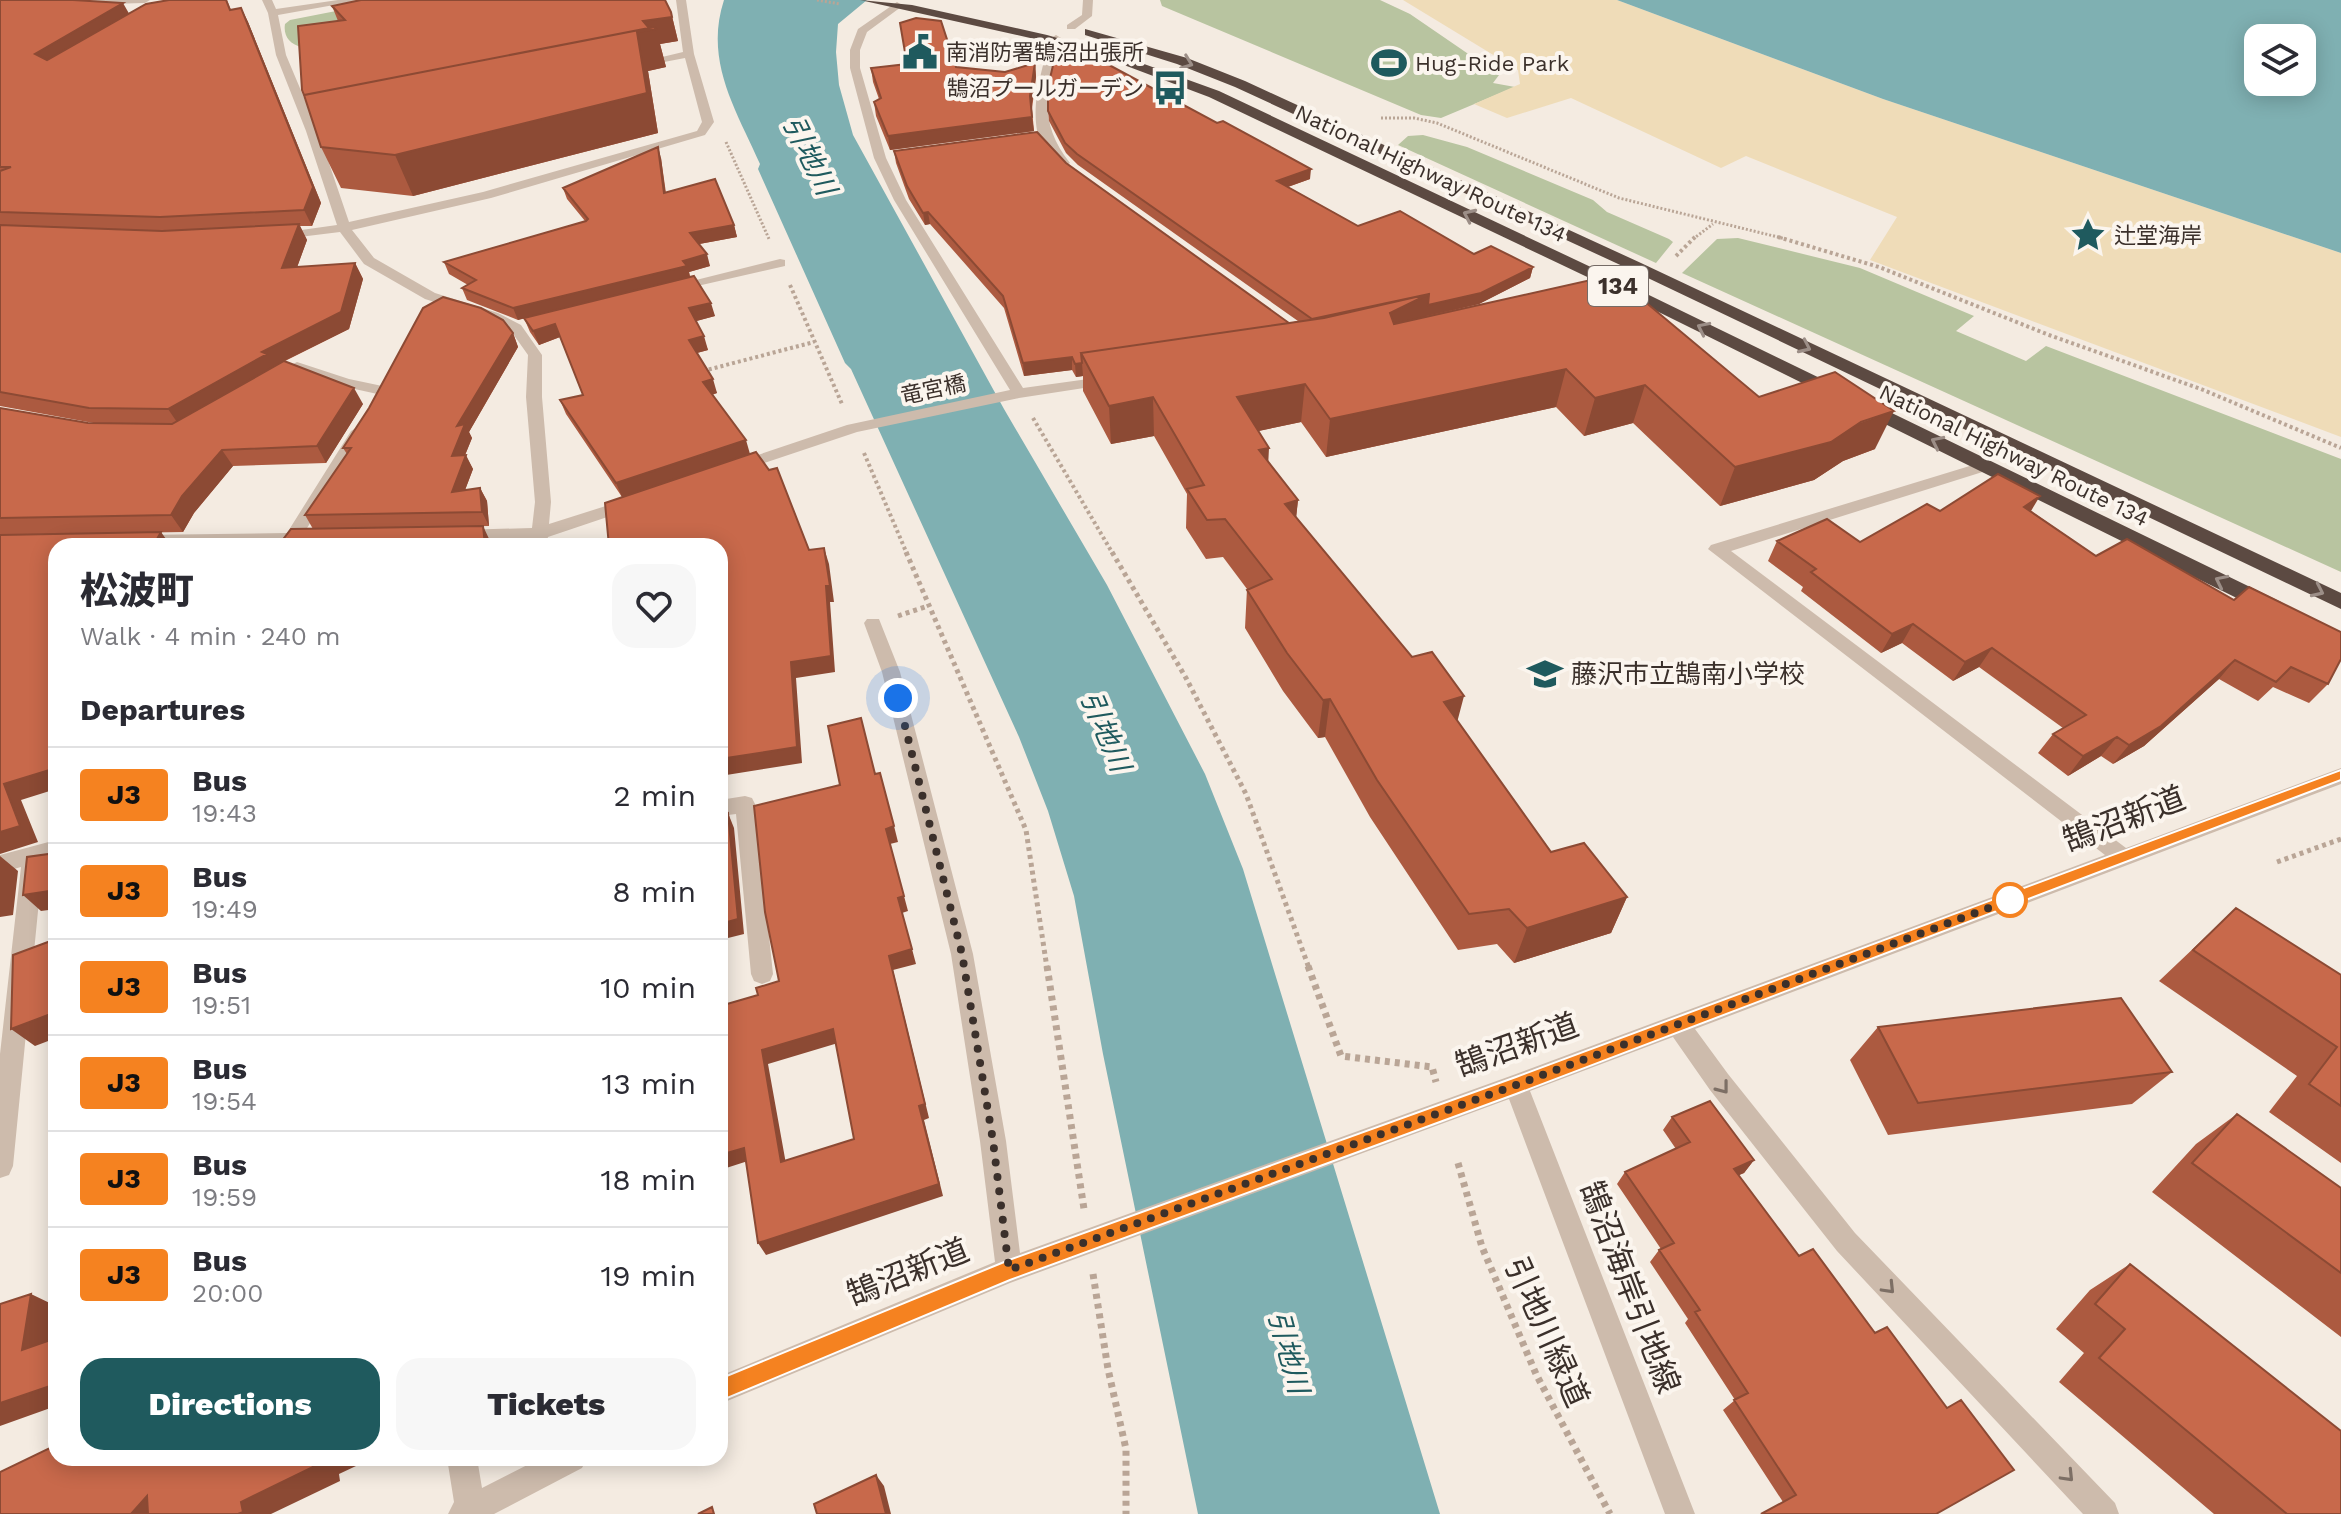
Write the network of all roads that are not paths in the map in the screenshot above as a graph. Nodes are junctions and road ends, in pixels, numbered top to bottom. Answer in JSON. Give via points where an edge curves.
{"nodes":[{"id":1,"x":145,"y":0,"type":"edge"},
{"id":2,"x":357,"y":0,"type":"edge"},
{"id":3,"x":681,"y":0,"type":"edge"},
{"id":4,"x":868,"y":0,"type":"edge"},
{"id":5,"x":950,"y":0,"type":"edge"},
{"id":6,"x":1088,"y":0,"type":"edge"},
{"id":7,"x":58,"y":2,"type":"edge"},
{"id":8,"x":897,"y":5,"type":"junction"},
{"id":9,"x":270,"y":6,"type":"edge"},
{"id":10,"x":1071,"y":27,"type":"junction"},
{"id":11,"x":1056,"y":38,"type":"junction"},
{"id":12,"x":689,"y":54,"type":"junction"},
{"id":13,"x":629,"y":66,"type":"edge"},
{"id":14,"x":327,"y":128,"type":"edge"},
{"id":15,"x":312,"y":131,"type":"junction"},
{"id":16,"x":1043,"y":137,"type":"junction"},
{"id":17,"x":1029,"y":139,"type":"edge"},
{"id":18,"x":895,"y":156,"type":"edge"},
{"id":19,"x":880,"y":158,"type":"junction"},
{"id":20,"x":1072,"y":170,"type":"edge"},
{"id":21,"x":345,"y":229,"type":"junction"},
{"id":22,"x":265,"y":239,"type":"edge"},
{"id":23,"x":780,"y":263,"type":"dead end"},
{"id":24,"x":1635,"y":266,"type":"junction"},
{"id":25,"x":1608,"y":281,"type":"junction"},
{"id":26,"x":662,"y":290,"type":"edge"},
{"id":27,"x":1571,"y":291,"type":"edge"},
{"id":28,"x":1125,"y":377,"type":"edge"},
{"id":29,"x":272,"y":381,"type":"edge"},
{"id":30,"x":1012,"y":394,"type":"junction"},
{"id":31,"x":1986,"y":466,"type":"junction"},
{"id":32,"x":716,"y":474,"type":"edge"},
{"id":33,"x":643,"y":499,"type":"edge"},
{"id":34,"x":448,"y":535,"type":"edge"},
{"id":35,"x":323,"y":537,"type":"edge"},
{"id":36,"x":292,"y":538,"type":"edge"},
{"id":37,"x":316,"y":538,"type":"edge"},
{"id":38,"x":503,"y":538,"type":"edge"},
{"id":39,"x":540,"y":538,"type":"edge"},
{"id":40,"x":545,"y":538,"type":"edge"},
{"id":41,"x":2341,"y":602,"type":"edge"},
{"id":42,"x":2284,"y":612,"type":"edge"},
{"id":43,"x":873,"y":623,"type":"road end"},
{"id":44,"x":2341,"y":776,"type":"edge"},
{"id":45,"x":728,"y":807,"type":"edge"},
{"id":46,"x":45,"y":852,"type":"edge"},
{"id":47,"x":2124,"y":858,"type":"junction"},
{"id":48,"x":0,"y":864,"type":"edge"},
{"id":49,"x":762,"y":974,"type":"dead end"},
{"id":50,"x":1678,"y":1024,"type":"junction"},
{"id":51,"x":1516,"y":1085,"type":"junction"},
{"id":52,"x":0,"y":1166,"type":"edge"},
{"id":53,"x":1009,"y":1270,"type":"junction"},
{"id":54,"x":728,"y":1387,"type":"edge"},
{"id":55,"x":463,"y":1466,"type":"edge"},
{"id":56,"x":557,"y":1466,"type":"edge"},
{"id":57,"x":468,"y":1513,"type":"edge"},
{"id":58,"x":1680,"y":1514,"type":"edge"},
{"id":59,"x":2104,"y":1514,"type":"edge"}],
"edges":[{"from":1,"to":7,"type":"street"},
{"from":2,"to":9,"type":"street"},
{"from":3,"to":12,"type":"street"},
{"from":4,"to":8,"type":"highway","name":"National Highway Route 134","number":"134"},
{"from":5,"to":10,"type":"highway","name":"National Highway Route 134","number":"134"},
{"from":6,"to":10,"type":"street","via":[[1087,16]]},
{"from":8,"to":11,"type":"highway","name":"National Highway Route 134","number":"134"},
{"from":8,"to":19,"type":"street","via":[[862,31],[855,50],[855,68]]},
{"from":9,"to":15,"type":"street","via":[[281,55]]},
{"from":10,"to":24,"type":"highway","name":"National Highway Route 134","number":"134","one_way":true,"via":[[1240,84]]},
{"from":11,"to":16,"type":"street","via":[[1045,78]]},
{"from":25,"to":11,"type":"highway","name":"National Highway Route 134","number":"134","one_way":true,"via":[[1214,94]]},
{"from":12,"to":13,"type":"street"},
{"from":12,"to":21,"type":"street","via":[[708,122],[701,133]]},
{"from":14,"to":15,"type":"street"},
{"from":15,"to":21,"type":"street"},
{"from":16,"to":17,"type":"street"},
{"from":16,"to":20,"type":"street"},
{"from":18,"to":19,"type":"street"},
{"from":19,"to":30,"type":"street"},
{"from":21,"to":22,"type":"street"},
{"from":21,"to":39,"type":"street","via":[[369,261],[427,302],[523,326],[535,355]]},
{"from":23,"to":26,"type":"street"},
{"from":24,"to":25,"type":"street"},
{"from":24,"to":41,"type":"highway","name":"National Highway Route 134","number":"134","one_way":true},
{"from":25,"to":27,"type":"street"},
{"from":31,"to":25,"type":"highway","name":"National Highway Route 134","number":"134","one_way":true},
{"from":28,"to":30,"type":"street","name":"竜宮橋"},
{"from":29,"to":36,"type":"street","via":[[297,366],[346,383],[385,384]]},
{"from":30,"to":32,"type":"street","name":"竜宮橋","via":[[862,426]]},
{"from":42,"to":31,"type":"highway","name":"National Highway Route 134","number":"134","one_way":true},
{"from":31,"to":47,"type":"street","via":[[1717,549]]},
{"from":33,"to":40,"type":"street"},
{"from":34,"to":38,"type":"street"},
{"from":35,"to":37,"type":"street"},
{"from":43,"to":53,"type":"street","via":[[891,672],[962,954]]},
{"from":44,"to":47,"type":"street","name":"鵠沼新道"},
{"from":45,"to":49,"type":"street","via":[[745,804]]},
{"from":46,"to":48,"type":"street"},
{"from":46,"to":52,"type":"street"},
{"from":47,"to":50,"type":"street","name":"鵠沼新道"},
{"from":50,"to":51,"type":"street","name":"鵠沼新道"},
{"from":50,"to":59,"type":"street","one_way":true,"via":[[1846,1242]]},
{"from":51,"to":53,"type":"street","name":"鵠沼新道"},
{"from":51,"to":58,"type":"street","name":"鵠沼海岸引地線"},
{"from":53,"to":54,"type":"street","name":"鵠沼新道"},
{"from":55,"to":57,"type":"street"},
{"from":56,"to":57,"type":"street"}]}
